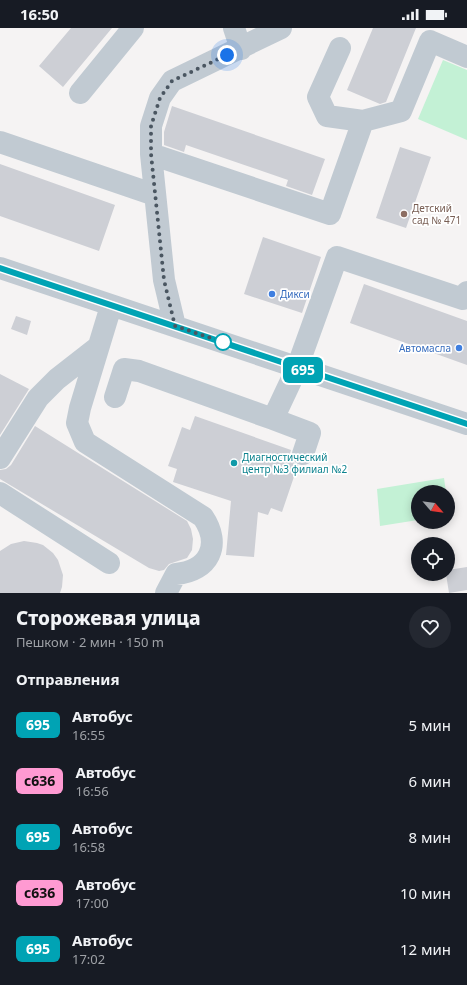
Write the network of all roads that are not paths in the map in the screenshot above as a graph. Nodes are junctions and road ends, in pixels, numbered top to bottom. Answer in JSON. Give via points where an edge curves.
{"nodes":[{"id":1,"x":133,"y":28,"type":"edge"},
{"id":2,"x":234,"y":28,"type":"edge"},
{"id":3,"x":281,"y":28,"type":"edge"},
{"id":4,"x":340,"y":48,"type":"dead end"},
{"id":5,"x":241,"y":49,"type":"junction"},
{"id":6,"x":467,"y":56,"type":"edge"},
{"id":7,"x":80,"y":93,"type":"dead end"},
{"id":8,"x":363,"y":121,"type":"junction"},
{"id":9,"x":0,"y":142,"type":"edge"},
{"id":10,"x":151,"y":154,"type":"junction"},
{"id":11,"x":155,"y":195,"type":"junction"},
{"id":12,"x":0,"y":268,"type":"edge"},
{"id":13,"x":467,"y":292,"type":"edge"},
{"id":14,"x":111,"y":306,"type":"junction"},
{"id":15,"x":175,"y":326,"type":"junction"},
{"id":16,"x":98,"y":347,"type":"junction"},
{"id":17,"x":297,"y":368,"type":"junction"},
{"id":18,"x":115,"y":396,"type":"dead end"},
{"id":19,"x":273,"y":419,"type":"junction"},
{"id":20,"x":467,"y":424,"type":"edge"},
{"id":21,"x":303,"y":454,"type":"dead end"},
{"id":22,"x":0,"y":458,"type":"edge"},
{"id":23,"x":0,"y":493,"type":"edge"},
{"id":24,"x":109,"y":563,"type":"dead end"},
{"id":25,"x":166,"y":593,"type":"edge"}],
"edges":[{"from":1,"to":7,"type":"street"},
{"from":2,"to":5,"type":"street"},
{"from":3,"to":5,"type":"street"},
{"from":4,"to":8,"type":"street","via":[[318,96],[327,116]]},
{"from":5,"to":10,"type":"street","via":[[172,81],[160,98],[151,126]]},
{"from":6,"to":8,"type":"street","via":[[430,41],[401,111]]},
{"from":8,"to":10,"type":"street","via":[[330,214]]},
{"from":9,"to":11,"type":"street"},
{"from":10,"to":11,"type":"street"},
{"from":11,"to":15,"type":"street","via":[[164,280]]},
{"from":12,"to":14,"type":"street"},
{"from":13,"to":17,"type":"street","via":[[464,299],[337,257]]},
{"from":14,"to":15,"type":"street"},
{"from":14,"to":16,"type":"street"},
{"from":15,"to":17,"type":"street"},
{"from":16,"to":22,"type":"street","via":[[57,379],[38,398]]},
{"from":16,"to":25,"type":"street","via":[[77,423],[85,442],[193,510],[203,517],[209,527],[212,538],[206,560],[188,573],[176,574]]},
{"from":17,"to":19,"type":"street"},
{"from":17,"to":20,"type":"street"},
{"from":18,"to":19,"type":"street","via":[[124,369],[139,371]]},
{"from":19,"to":21,"type":"street","via":[[310,433]]},
{"from":23,"to":24,"type":"street"}]}
